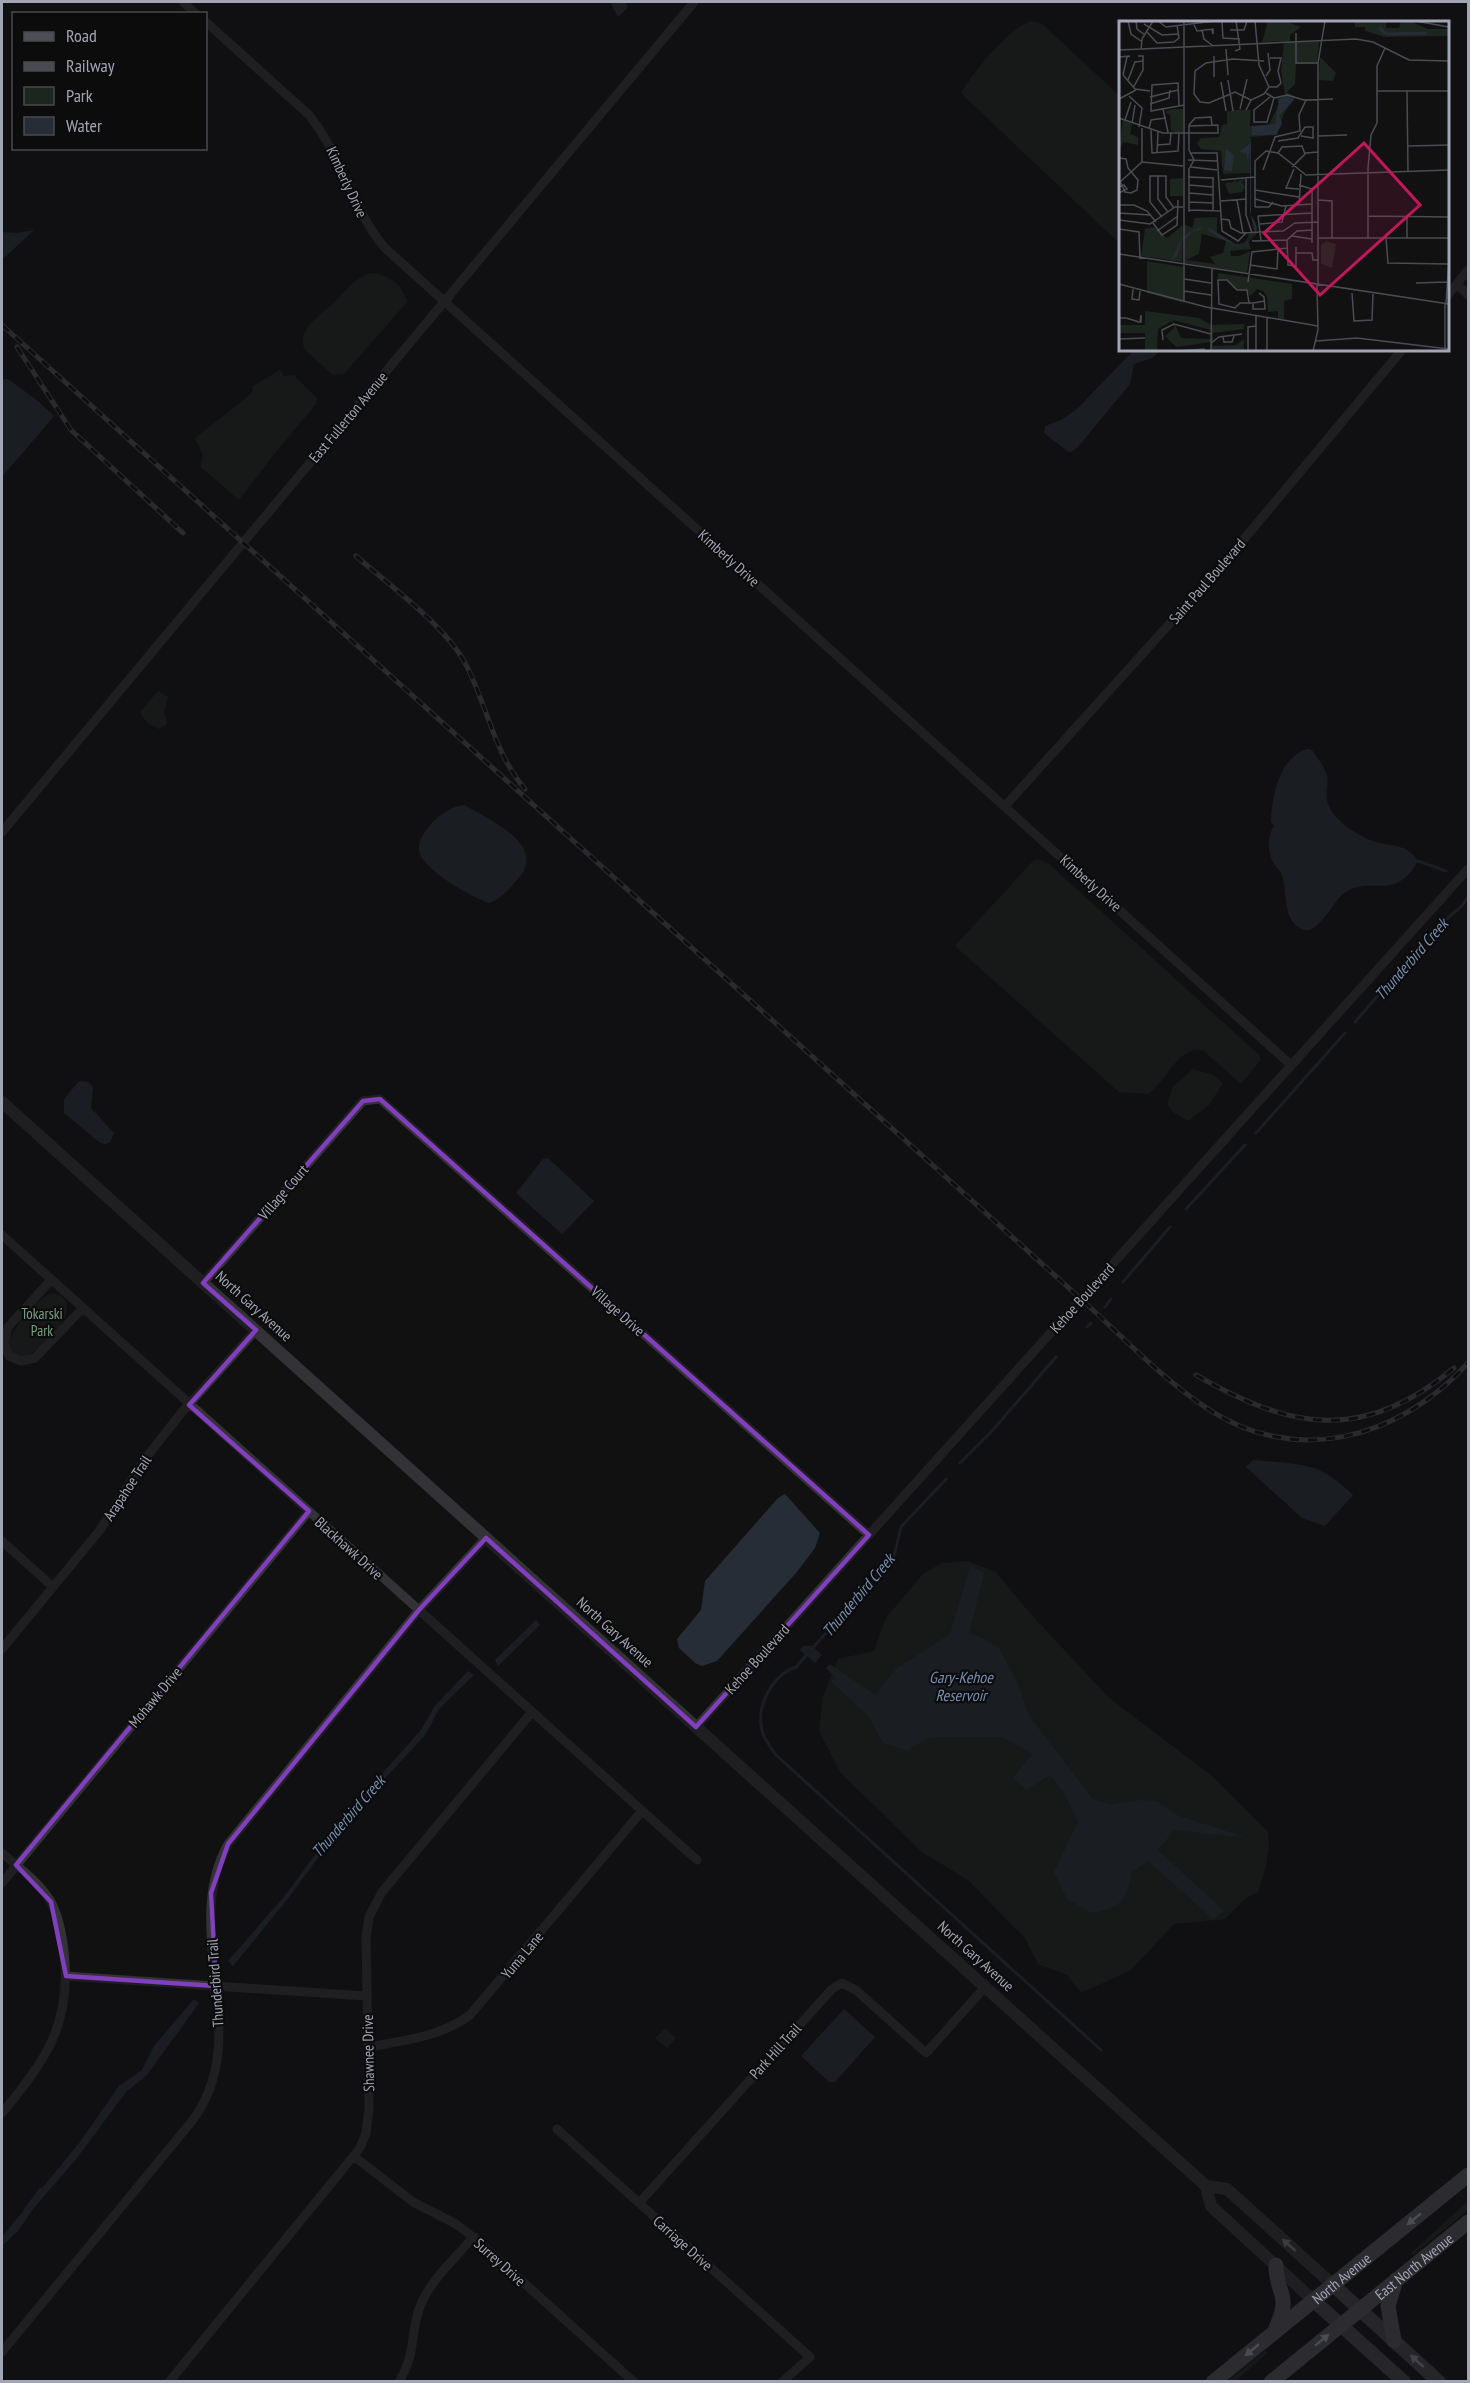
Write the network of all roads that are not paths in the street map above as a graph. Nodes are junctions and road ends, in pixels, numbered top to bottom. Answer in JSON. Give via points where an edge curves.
{"nodes":[{"id":1,"x":694,"y":2,"type":"edge"},
{"id":2,"x":207,"y":23,"type":"edge"},
{"id":3,"x":1468,"y":270,"type":"edge"},
{"id":4,"x":1457,"y":284,"type":"junction"},
{"id":5,"x":1449,"y":294,"type":"edge"},
{"id":6,"x":1468,"y":295,"type":"edge"},
{"id":7,"x":444,"y":301,"type":"junction"},
{"id":8,"x":1401,"y":351,"type":"edge"},
{"id":9,"x":1005,"y":806,"type":"junction"},
{"id":10,"x":2,"y":832,"type":"edge"},
{"id":11,"x":1468,"y":869,"type":"edge"},
{"id":12,"x":1291,"y":1065,"type":"junction"},
{"id":13,"x":363,"y":1101,"type":"joint"},
{"id":14,"x":2,"y":1102,"type":"edge"},
{"id":15,"x":2,"y":1235,"type":"edge"},
{"id":16,"x":51,"y":1280,"type":"junction"},
{"id":17,"x":203,"y":1283,"type":"junction"},
{"id":18,"x":83,"y":1308,"type":"junction"},
{"id":19,"x":256,"y":1330,"type":"junction"},
{"id":20,"x":189,"y":1405,"type":"junction"},
{"id":21,"x":309,"y":1511,"type":"junction"},
{"id":22,"x":869,"y":1535,"type":"junction"},
{"id":23,"x":486,"y":1538,"type":"junction"},
{"id":24,"x":2,"y":1541,"type":"edge"},
{"id":25,"x":53,"y":1587,"type":"junction"},
{"id":26,"x":419,"y":1610,"type":"junction"},
{"id":27,"x":2,"y":1649,"type":"edge"},
{"id":28,"x":532,"y":1712,"type":"junction"},
{"id":29,"x":696,"y":1727,"type":"junction"},
{"id":30,"x":642,"y":1811,"type":"junction"},
{"id":31,"x":2,"y":1854,"type":"edge"},
{"id":32,"x":697,"y":1860,"type":"dead end"},
{"id":33,"x":16,"y":1865,"type":"junction"},
{"id":34,"x":2,"y":1883,"type":"edge"},
{"id":35,"x":66,"y":1976,"type":"junction"},
{"id":36,"x":216,"y":1986,"type":"junction"},
{"id":37,"x":985,"y":1987,"type":"junction"},
{"id":38,"x":366,"y":1996,"type":"junction"},
{"id":39,"x":369,"y":2047,"type":"junction"},
{"id":40,"x":2,"y":2113,"type":"edge"},
{"id":41,"x":557,"y":2129,"type":"dead end"},
{"id":42,"x":355,"y":2157,"type":"junction"},
{"id":43,"x":1468,"y":2175,"type":"edge"},
{"id":44,"x":1206,"y":2186,"type":"junction"},
{"id":45,"x":639,"y":2203,"type":"junction"},
{"id":46,"x":1468,"y":2222,"type":"edge"},
{"id":47,"x":473,"y":2237,"type":"junction"},
{"id":48,"x":1276,"y":2265,"type":"junction"},
{"id":49,"x":1396,"y":2280,"type":"junction"},
{"id":50,"x":1332,"y":2284,"type":"junction"},
{"id":51,"x":1313,"y":2300,"type":"junction"},
{"id":52,"x":1360,"y":2309,"type":"junction"},
{"id":53,"x":1341,"y":2324,"type":"junction"},
{"id":54,"x":1275,"y":2330,"type":"junction"},
{"id":55,"x":1394,"y":2341,"type":"junction"},
{"id":56,"x":2,"y":2352,"type":"edge"},
{"id":57,"x":169,"y":2382,"type":"edge"},
{"id":58,"x":399,"y":2382,"type":"edge"},
{"id":59,"x":634,"y":2382,"type":"edge"},
{"id":60,"x":782,"y":2382,"type":"edge"},
{"id":61,"x":1213,"y":2382,"type":"edge"},
{"id":62,"x":1271,"y":2382,"type":"edge"},
{"id":63,"x":1404,"y":2382,"type":"edge"},
{"id":64,"x":1439,"y":2382,"type":"edge"}],
"edges":[{"from":1,"to":7,"type":"street","name":"East Fullerton Avenue"},
{"from":2,"to":7,"type":"street","name":"Kimberly Drive","via":[[309,115],[328,142],[367,226],[384,247]]},
{"from":3,"to":4,"type":"street"},
{"from":4,"to":5,"type":"street"},
{"from":4,"to":6,"type":"street"},
{"from":7,"to":9,"type":"street","name":"Kimberly Drive"},
{"from":7,"to":10,"type":"street","name":"East Fullerton Avenue"},
{"from":8,"to":9,"type":"street","name":"Saint Paul Boulevard","via":[[1219,569]]},
{"from":9,"to":12,"type":"street","name":"Kimberly Drive"},
{"from":11,"to":12,"type":"street","name":"Kehoe Boulevard"},
{"from":12,"to":22,"type":"street","name":"Kehoe Boulevard"},
{"from":13,"to":17,"type":"street","name":"Village Court"},
{"from":13,"to":22,"type":"street","name":"Village Drive","via":[[380,1099]]},
{"from":14,"to":17,"type":"street","name":"North Gary Avenue"},
{"from":15,"to":16,"type":"street","name":"Blackhawk Drive"},
{"from":16,"to":18,"type":"street","name":"Blackhawk Drive"},
{"from":16,"to":18,"type":"street","via":[[8,1327],[4,1344],[9,1356],[21,1361],[36,1358]]},
{"from":17,"to":19,"type":"street","name":"North Gary Avenue"},
{"from":18,"to":20,"type":"street","name":"Blackhawk Drive"},
{"from":19,"to":20,"type":"street","name":"Arapahoe Trail"},
{"from":19,"to":23,"type":"street","name":"North Gary Avenue"},
{"from":20,"to":21,"type":"street","name":"Blackhawk Drive"},
{"from":20,"to":25,"type":"street","name":"Arapahoe Trail","via":[[145,1459],[100,1530]]},
{"from":21,"to":26,"type":"street","name":"Blackhawk Drive"},
{"from":21,"to":33,"type":"street","name":"Mohawk Drive"},
{"from":22,"to":29,"type":"street","name":"Kehoe Boulevard"},
{"from":23,"to":26,"type":"street","name":"Thunderbird Trail"},
{"from":23,"to":29,"type":"street","name":"North Gary Avenue"},
{"from":24,"to":25,"type":"street"},
{"from":25,"to":27,"type":"street","name":"Arapahoe Trail"},
{"from":26,"to":28,"type":"street","name":"Blackhawk Drive"},
{"from":26,"to":36,"type":"street","name":"Thunderbird Trail","via":[[237,1831],[224,1852],[214,1880],[210,1909]]},
{"from":28,"to":30,"type":"street","name":"Blackhawk Drive"},
{"from":28,"to":38,"type":"street","name":"Shawnee Drive","via":[[375,1903],[366,1937]]},
{"from":29,"to":37,"type":"street","name":"North Gary Avenue"},
{"from":30,"to":32,"type":"street","name":"Blackhawk Drive"},
{"from":30,"to":39,"type":"street","name":"Yuma Lane","via":[[470,2015],[452,2028],[432,2035]]},
{"from":31,"to":33,"type":"street"},
{"from":33,"to":34,"type":"street","name":"Mohawk Drive"},
{"from":33,"to":35,"type":"street","via":[[51,1902],[62,1940]]},
{"from":35,"to":36,"type":"street"},
{"from":35,"to":40,"type":"street","via":[[51,2044],[36,2071]]},
{"from":36,"to":38,"type":"street"},
{"from":36,"to":56,"type":"street","name":"Thunderbird Trail","via":[[219,2057],[212,2088],[202,2108]]},
{"from":37,"to":44,"type":"street","name":"North Gary Avenue"},
{"from":37,"to":45,"type":"street","name":"Park Hill Trail","via":[[926,2053],[856,1990],[842,1983],[837,1986]]},
{"from":38,"to":39,"type":"street","name":"Shawnee Drive"},
{"from":39,"to":42,"type":"street","name":"Shawnee Drive","via":[[368,2125]]},
{"from":41,"to":45,"type":"street","name":"Carriage Drive"},
{"from":42,"to":47,"type":"street","name":"Surrey Drive","via":[[413,2202]]},
{"from":42,"to":57,"type":"street","name":"Shawnee Drive"},
{"from":43,"to":50,"type":"main road","name":"North Avenue","one_way":true},
{"from":44,"to":48,"type":"street","name":"North Gary Avenue","via":[[1211,2206]]},
{"from":50,"to":44,"type":"street","name":"North Gary Avenue","one_way":true,"via":[[1227,2189]]},
{"from":45,"to":60,"type":"street","name":"Carriage Drive","via":[[810,2357]]},
{"from":46,"to":49,"type":"main road","name":"East North Avenue"},
{"from":47,"to":58,"type":"street","via":[[423,2299],[413,2352]]},
{"from":47,"to":59,"type":"street","name":"Surrey Drive"},
{"from":48,"to":51,"type":"street","name":"North Gary Avenue"},
{"from":48,"to":54,"type":"main road","via":[[1284,2299]]},
{"from":49,"to":52,"type":"main road","name":"East North Avenue"},
{"from":49,"to":55,"type":"main road","via":[[1388,2306]]},
{"from":50,"to":51,"type":"main road","name":"North Avenue"},
{"from":50,"to":52,"type":"main road","name":"North Gary Avenue"},
{"from":51,"to":53,"type":"main road"},
{"from":51,"to":54,"type":"main road","name":"North Avenue"},
{"from":52,"to":53,"type":"main road"},
{"from":52,"to":55,"type":"main road","name":"North Gary Avenue"},
{"from":62,"to":53,"type":"main road","one_way":true},
{"from":53,"to":63,"type":"main road"},
{"from":54,"to":61,"type":"main road","name":"North Avenue","one_way":true},
{"from":64,"to":55,"type":"main road","name":"North Gary Avenue","one_way":true}]}
